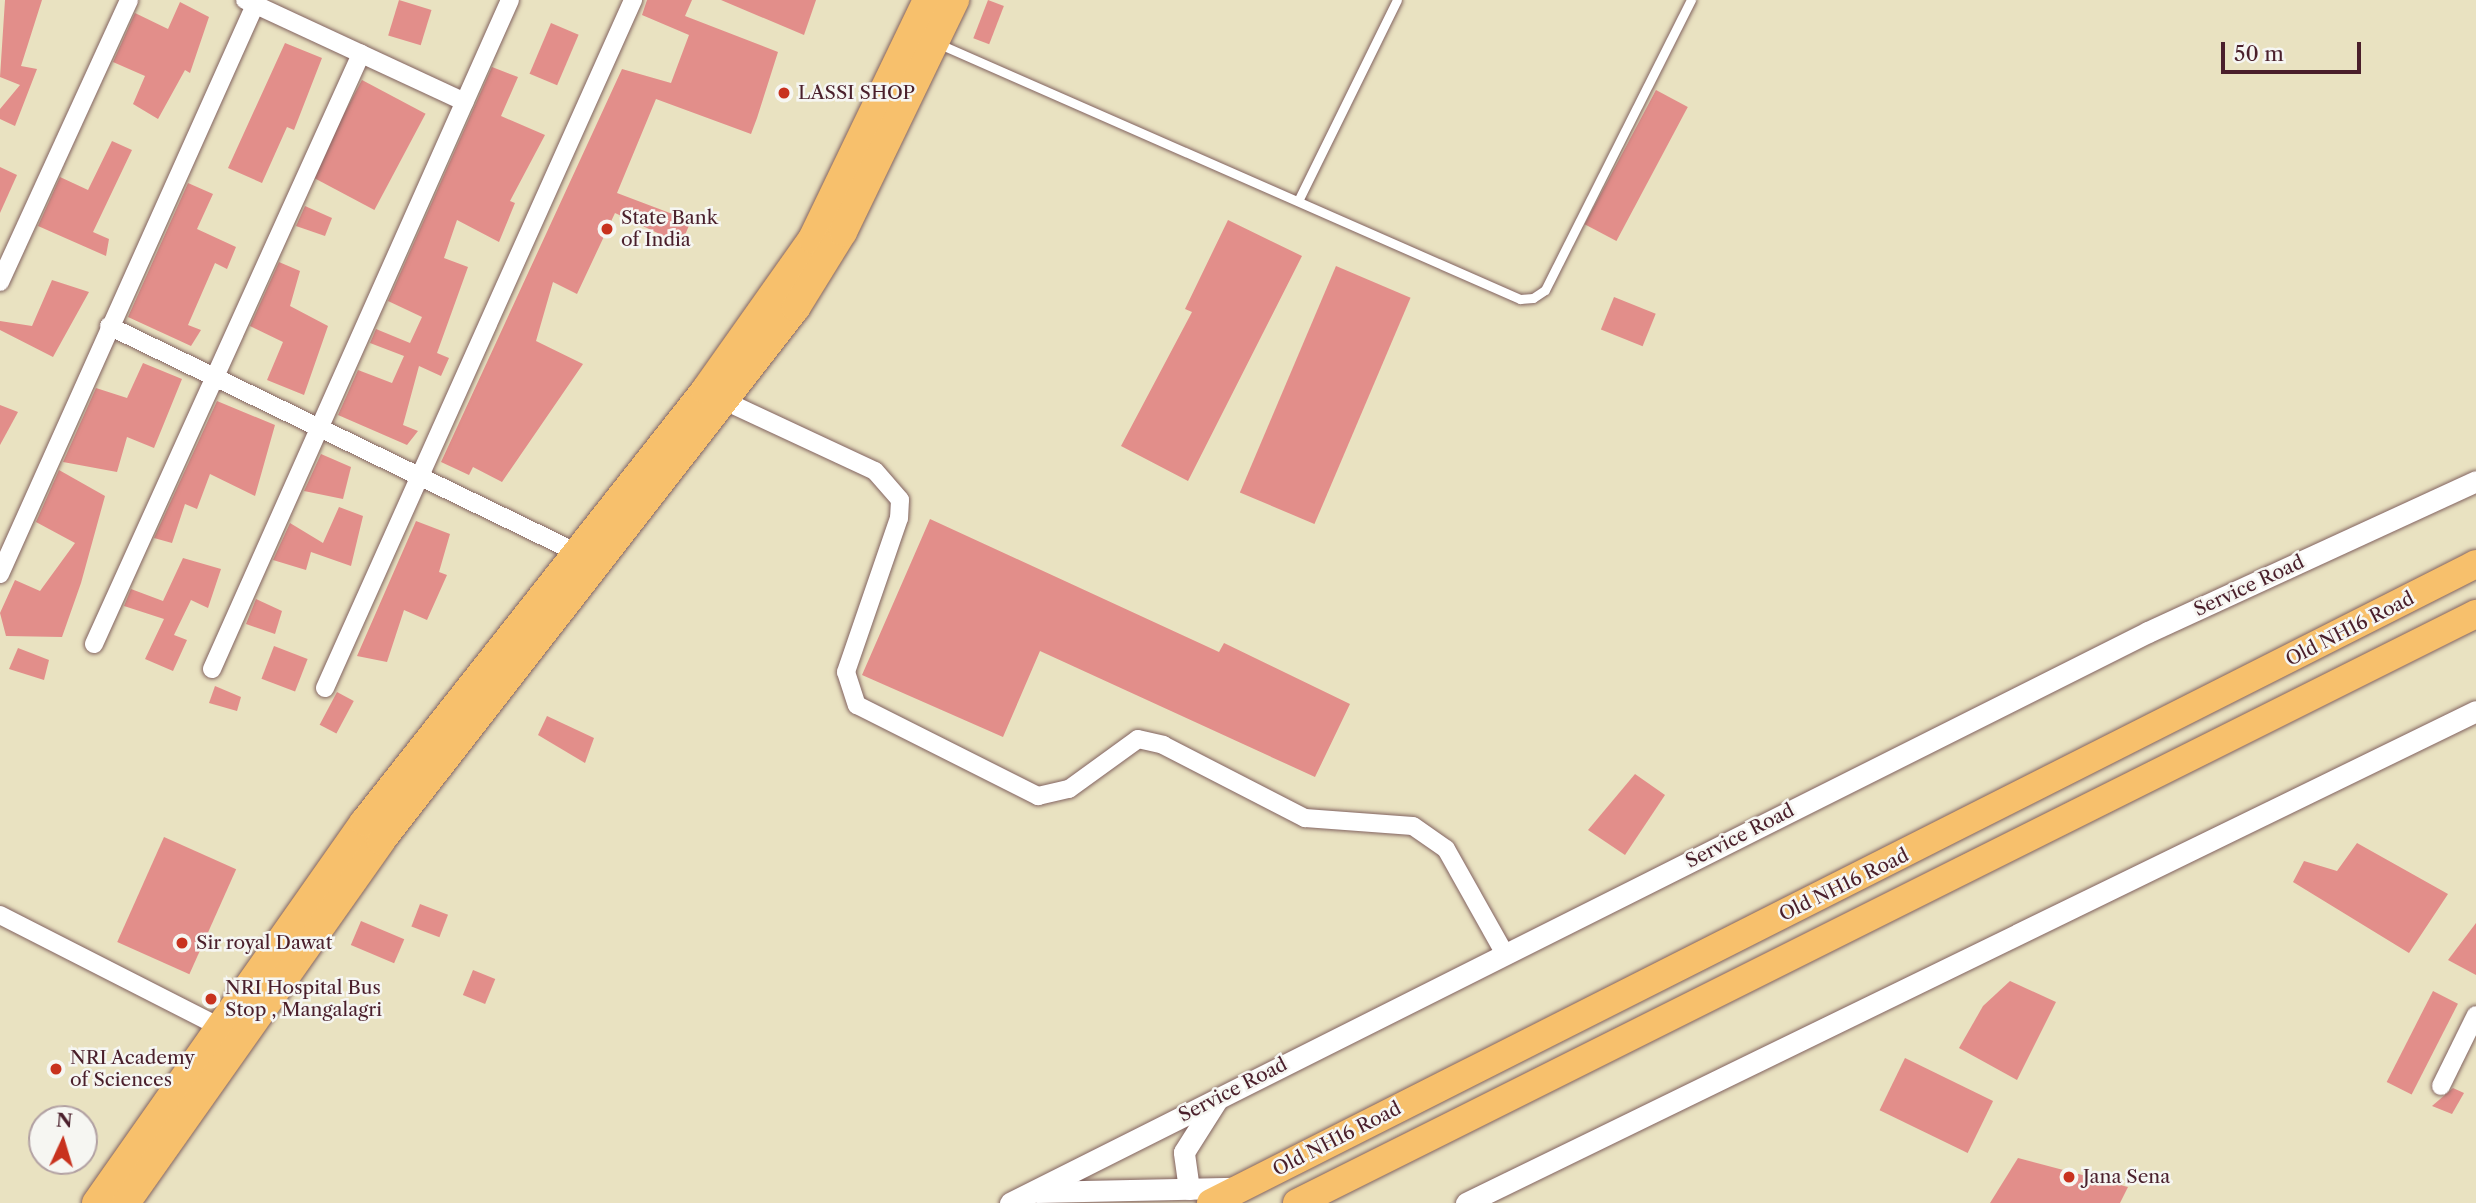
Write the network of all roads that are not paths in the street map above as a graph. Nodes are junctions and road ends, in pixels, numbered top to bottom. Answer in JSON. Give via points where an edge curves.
{"nodes":[{"id":1,"x":129,"y":0,"type":"edge"},
{"id":2,"x":510,"y":0,"type":"edge"},
{"id":3,"x":633,"y":0,"type":"edge"},
{"id":4,"x":927,"y":0,"type":"edge"},
{"id":5,"x":955,"y":0,"type":"edge"},
{"id":6,"x":1398,"y":0,"type":"edge"},
{"id":7,"x":1691,"y":0,"type":"edge"},
{"id":8,"x":250,"y":2,"type":"edge"},
{"id":9,"x":925,"y":37,"type":"junction"},
{"id":10,"x":361,"y":54,"type":"junction"},
{"id":11,"x":465,"y":102,"type":"junction"},
{"id":12,"x":1298,"y":201,"type":"junction"},
{"id":13,"x":1,"y":275,"type":"edge"},
{"id":14,"x":108,"y":326,"type":"junction"},
{"id":15,"x":217,"y":378,"type":"junction"},
{"id":16,"x":727,"y":402,"type":"junction"},
{"id":17,"x":323,"y":427,"type":"junction"},
{"id":18,"x":425,"y":475,"type":"junction"},
{"id":19,"x":2476,"y":481,"type":"edge"},
{"id":20,"x":588,"y":558,"type":"junction"},
{"id":21,"x":2476,"y":564,"type":"edge"},
{"id":22,"x":0,"y":574,"type":"edge"},
{"id":23,"x":2476,"y":614,"type":"edge"},
{"id":24,"x":94,"y":643,"type":"dead end"},
{"id":25,"x":212,"y":669,"type":"dead end"},
{"id":26,"x":325,"y":688,"type":"dead end"},
{"id":27,"x":2476,"y":711,"type":"edge"},
{"id":28,"x":0,"y":915,"type":"edge"},
{"id":29,"x":1505,"y":954,"type":"junction"},
{"id":30,"x":2476,"y":1015,"type":"edge"},
{"id":31,"x":230,"y":1032,"type":"junction"},
{"id":32,"x":2441,"y":1086,"type":"dead end"},
{"id":33,"x":1220,"y":1096,"type":"junction"},
{"id":34,"x":1031,"y":1192,"type":"junction"},
{"id":35,"x":1200,"y":1196,"type":"edge"},
{"id":36,"x":96,"y":1203,"type":"edge"},
{"id":37,"x":126,"y":1203,"type":"edge"},
{"id":38,"x":1010,"y":1203,"type":"edge"},
{"id":39,"x":1297,"y":1203,"type":"edge"},
{"id":40,"x":1465,"y":1203,"type":"edge"}],
"edges":[{"from":1,"to":13,"type":"street"},
{"from":2,"to":11,"type":"street"},
{"from":3,"to":18,"type":"street"},
{"from":4,"to":9,"type":"main road"},
{"from":5,"to":9,"type":"main road"},
{"from":6,"to":12,"type":"lane"},
{"from":7,"to":12,"type":"lane","via":[[1545,290],[1533,298],[1520,299]]},
{"from":8,"to":10,"type":"street"},
{"from":8,"to":14,"type":"street"},
{"from":9,"to":12,"type":"lane"},
{"from":9,"to":16,"type":"main road","via":[[843,232]]},
{"from":9,"to":20,"type":"main road","via":[[812,239]]},
{"from":10,"to":11,"type":"street"},
{"from":10,"to":15,"type":"street"},
{"from":11,"to":17,"type":"street"},
{"from":14,"to":15,"type":"street"},
{"from":14,"to":22,"type":"street"},
{"from":15,"to":17,"type":"street"},
{"from":15,"to":24,"type":"street"},
{"from":16,"to":20,"type":"main road"},
{"from":16,"to":29,"type":"street","via":[[875,471],[900,500],[899,518],[846,672],[857,705],[1038,796],[1069,789],[1138,739],[1164,746],[1305,818],[1413,826],[1446,849]]},
{"from":17,"to":18,"type":"street"},
{"from":17,"to":25,"type":"street"},
{"from":18,"to":20,"type":"street"},
{"from":18,"to":26,"type":"street"},
{"from":19,"to":29,"type":"street","name":"Service Road","via":[[2148,632]]},
{"from":20,"to":31,"type":"main road","via":[[381,841]]},
{"from":21,"to":35,"type":"main road","name":"Old NH16 Road","via":[[1241,1188]]},
{"from":23,"to":39,"type":"main road","name":"Old NH16 Road"},
{"from":27,"to":40,"type":"street"},
{"from":28,"to":31,"type":"street"},
{"from":29,"to":33,"type":"street","name":"Service Road"},
{"from":30,"to":32,"type":"street"},
{"from":31,"to":36,"type":"main road"},
{"from":31,"to":37,"type":"main road"},
{"from":33,"to":34,"type":"street","name":"Service Road"},
{"from":33,"to":35,"type":"street","via":[[1184,1152]]},
{"from":34,"to":35,"type":"street"},
{"from":34,"to":38,"type":"street","name":"Service Road"}]}
